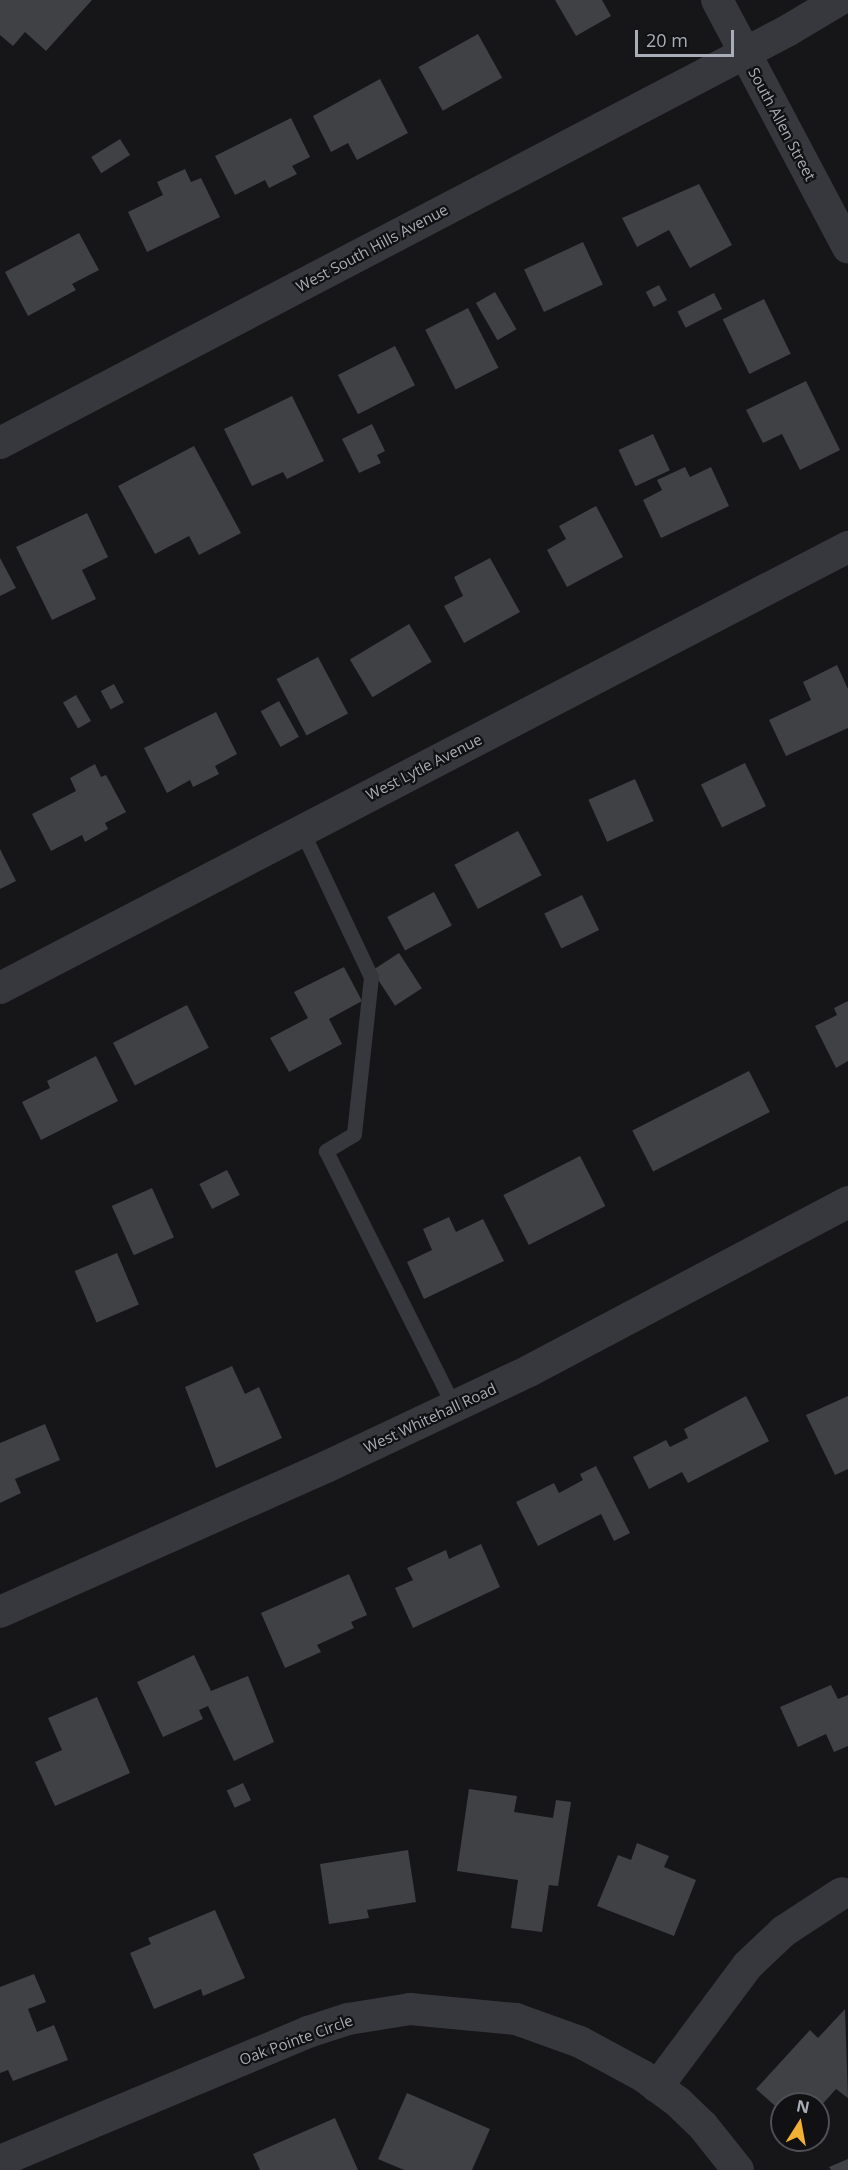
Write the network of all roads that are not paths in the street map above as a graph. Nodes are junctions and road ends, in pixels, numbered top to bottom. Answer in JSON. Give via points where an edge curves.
{"nodes":[{"id":1,"x":717,"y":0,"type":"edge"},
{"id":2,"x":839,"y":0,"type":"edge"},
{"id":3,"x":744,"y":52,"type":"junction"},
{"id":4,"x":848,"y":248,"type":"edge"},
{"id":5,"x":0,"y":443,"type":"edge"},
{"id":6,"x":848,"y":547,"type":"edge"},
{"id":7,"x":302,"y":831,"type":"junction"},
{"id":8,"x":0,"y":988,"type":"edge"},
{"id":9,"x":848,"y":1202,"type":"edge"},
{"id":10,"x":454,"y":1407,"type":"junction"},
{"id":11,"x":0,"y":1612,"type":"edge"},
{"id":12,"x":842,"y":1893,"type":"dead end"},
{"id":13,"x":657,"y":2087,"type":"junction"},
{"id":14,"x":0,"y":2161,"type":"edge"},
{"id":15,"x":738,"y":2170,"type":"edge"}],
"edges":[{"from":1,"to":3,"type":"street","name":"South Allen Street"},
{"from":2,"to":3,"type":"street","name":"West South Hills Avenue"},
{"from":3,"to":4,"type":"street","name":"South Allen Street"},
{"from":3,"to":5,"type":"street","name":"West South Hills Avenue"},
{"from":6,"to":7,"type":"street","name":"West Lytle Avenue"},
{"from":7,"to":8,"type":"street","name":"West Lytle Avenue"},
{"from":7,"to":10,"type":"lane","via":[[370,977],[354,1134],[326,1151]]},
{"from":9,"to":10,"type":"street","name":"West Whitehall Road","via":[[574,1349]]},
{"from":10,"to":11,"type":"street","name":"West Whitehall Road"},
{"from":12,"to":13,"type":"street","via":[[784,1931],[748,1965]]},
{"from":13,"to":14,"type":"street","name":"Oak Pointe Circle","via":[[613,2058],[551,2029],[477,2013],[410,2009],[348,2019],[308,2032]]},
{"from":13,"to":15,"type":"street","name":"Oak Pointe Circle","via":[[703,2126]]}]}
